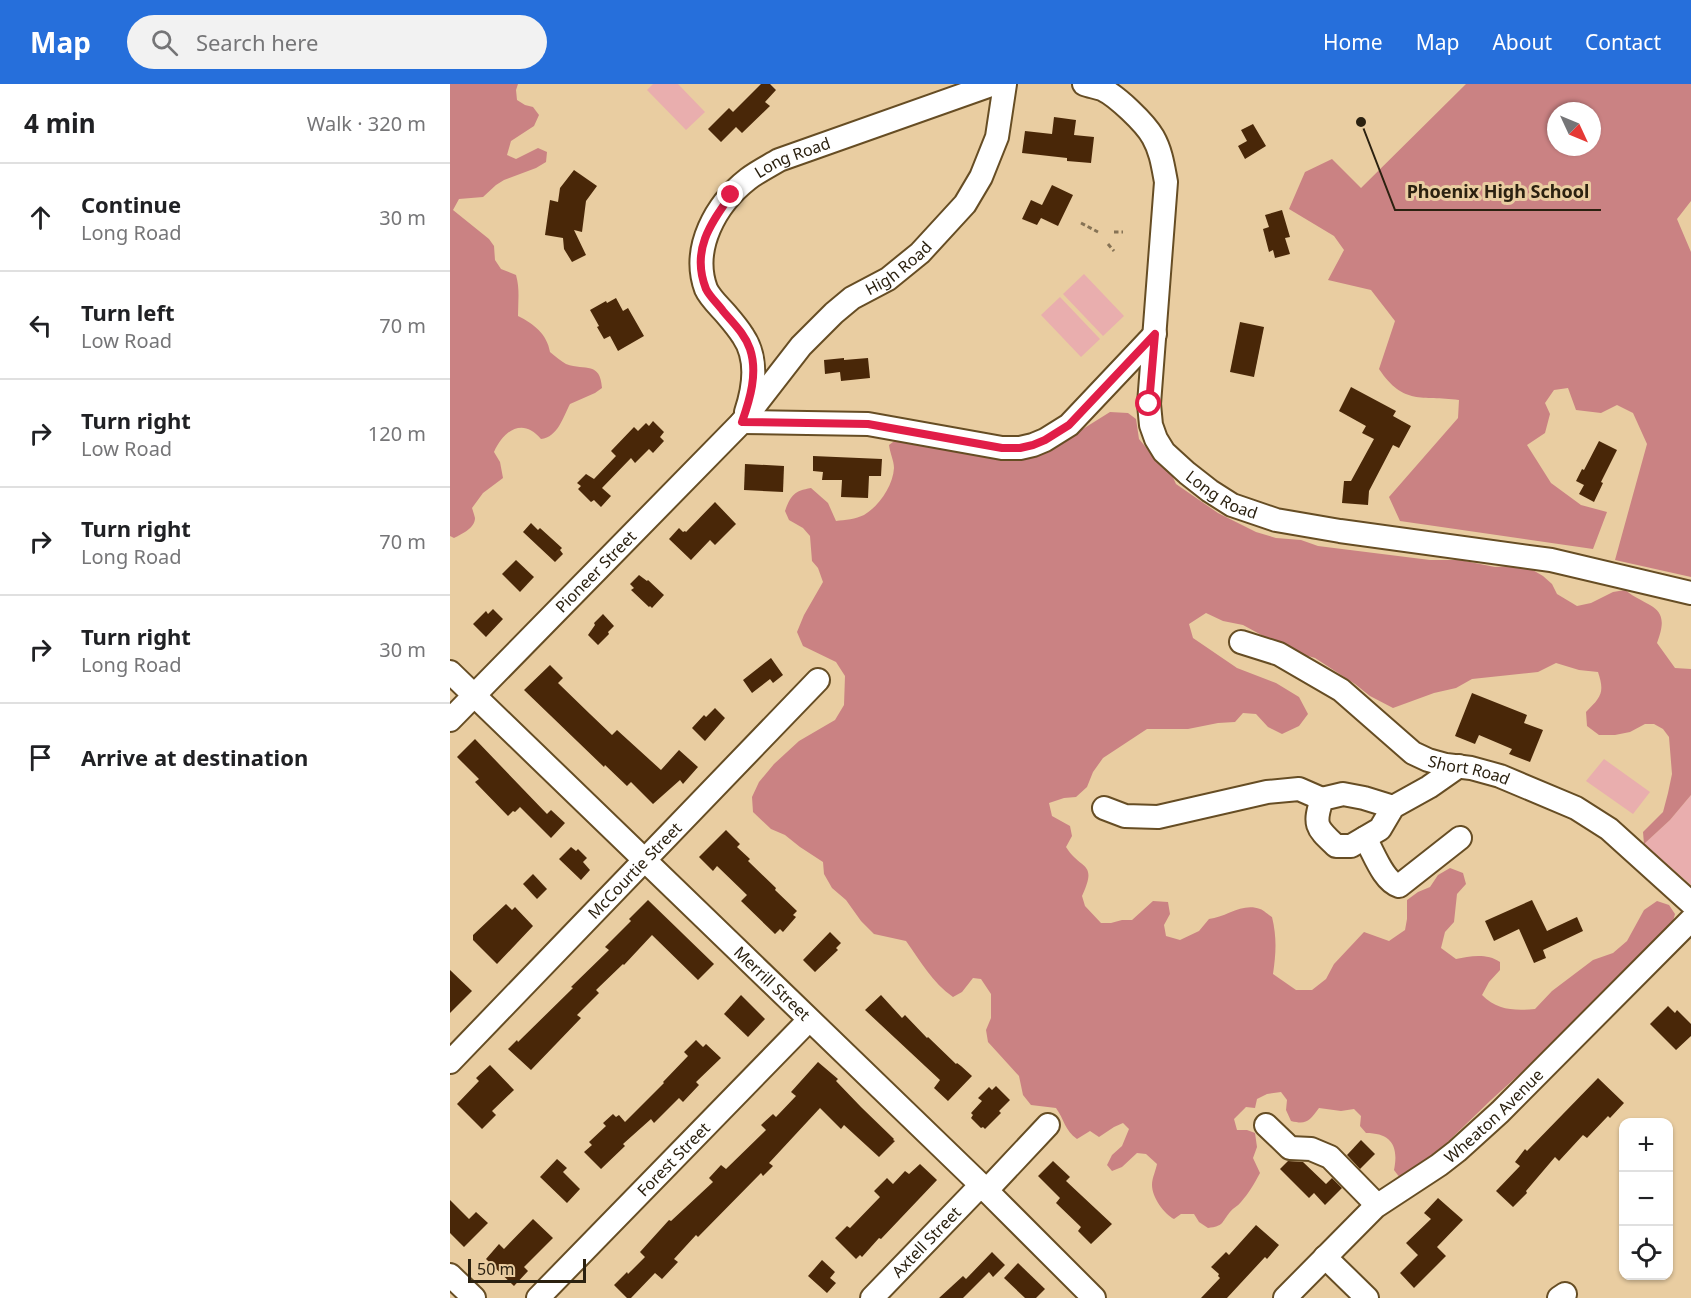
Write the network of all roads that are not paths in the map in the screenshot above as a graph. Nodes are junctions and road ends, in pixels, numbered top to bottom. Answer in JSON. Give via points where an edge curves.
{"nodes":[{"id":1,"x":994,"y":84,"type":"edge"},
{"id":2,"x":1005,"y":84,"type":"edge"},
{"id":3,"x":1084,"y":84,"type":"edge"},
{"id":4,"x":1155,"y":334,"type":"junction"},
{"id":5,"x":742,"y":422,"type":"junction"},
{"id":6,"x":1691,"y":593,"type":"edge"},
{"id":7,"x":1241,"y":642,"type":"dead end"},
{"id":8,"x":450,"y":672,"type":"edge"},
{"id":9,"x":818,"y":680,"type":"dead end"},
{"id":10,"x":474,"y":695,"type":"junction"},
{"id":11,"x":450,"y":720,"type":"edge"},
{"id":12,"x":1459,"y":766,"type":"junction"},
{"id":13,"x":1322,"y":799,"type":"junction"},
{"id":14,"x":1393,"y":807,"type":"junction"},
{"id":15,"x":1104,"y":808,"type":"dead end"},
{"id":16,"x":1365,"y":838,"type":"junction"},
{"id":17,"x":1460,"y":838,"type":"dead end"},
{"id":18,"x":645,"y":860,"type":"junction"},
{"id":19,"x":1691,"y":903,"type":"edge"},
{"id":20,"x":1691,"y":920,"type":"edge"},
{"id":21,"x":809,"y":1020,"type":"junction"},
{"id":22,"x":450,"y":1062,"type":"edge"},
{"id":23,"x":1048,"y":1125,"type":"dead end"},
{"id":24,"x":1266,"y":1125,"type":"dead end"},
{"id":25,"x":984,"y":1188,"type":"junction"},
{"id":26,"x":1377,"y":1205,"type":"junction"},
{"id":27,"x":1325,"y":1257,"type":"junction"},
{"id":28,"x":450,"y":1275,"type":"edge"},
{"id":29,"x":887,"y":1293,"type":"edge"},
{"id":30,"x":474,"y":1298,"type":"edge"},
{"id":31,"x":538,"y":1298,"type":"edge"},
{"id":32,"x":1094,"y":1298,"type":"edge"},
{"id":33,"x":1285,"y":1298,"type":"edge"},
{"id":34,"x":1367,"y":1298,"type":"edge"}],
"edges":[{"from":1,"to":5,"type":"street","name":"Long Road","via":[[779,160],[748,178],[731,195],[712,221],[701,265],[707,290],[750,350],[752,386]]},
{"from":2,"to":5,"type":"street","name":"High Road","via":[[997,137],[965,204],[920,253],[888,279],[852,298],[834,313],[801,346]]},
{"from":3,"to":4,"type":"street","name":"Long Road","via":[[1117,99],[1152,135],[1162,157],[1166,182]]},
{"from":4,"to":5,"type":"street","via":[[1069,425],[1045,440],[1020,448],[868,424]]},
{"from":4,"to":6,"type":"street","name":"Long Road","via":[[1149,404],[1150,425],[1156,439],[1187,473],[1233,505],[1276,520],[1551,560]]},
{"from":5,"to":10,"type":"street","name":"Pioneer Street"},
{"from":7,"to":12,"type":"street","name":"Short Road","via":[[1279,654],[1341,690],[1413,753]]},
{"from":8,"to":10,"type":"street","name":"Merrill Street"},
{"from":9,"to":18,"type":"street","name":"McCourtie Street"},
{"from":10,"to":11,"type":"street","name":"Pioneer Street"},
{"from":10,"to":18,"type":"street","name":"Merrill Street"},
{"from":12,"to":14,"type":"street"},
{"from":12,"to":19,"type":"street","name":"Short Road","via":[[1500,776],[1576,808],[1609,829]]},
{"from":13,"to":14,"type":"street","via":[[1343,794]]},
{"from":13,"to":15,"type":"street","via":[[1299,789],[1267,792],[1158,818],[1125,816]]},
{"from":13,"to":16,"type":"street","via":[[1317,815],[1319,830],[1336,846],[1351,846]]},
{"from":14,"to":16,"type":"street","via":[[1380,829]]},
{"from":16,"to":17,"type":"street","via":[[1385,877],[1399,886]]},
{"from":18,"to":21,"type":"street","name":"Merrill Street"},
{"from":18,"to":22,"type":"street","name":"McCourtie Street"},
{"from":20,"to":26,"type":"street","name":"Wheaton Avenue","via":[[1500,1112],[1439,1166]]},
{"from":21,"to":25,"type":"street","name":"Merrill Street"},
{"from":21,"to":31,"type":"street","name":"Forest Street"},
{"from":23,"to":25,"type":"street","name":"Axtell Street"},
{"from":24,"to":26,"type":"street","via":[[1290,1148],[1311,1149],[1330,1157]]},
{"from":25,"to":29,"type":"street","name":"Axtell Street"},
{"from":25,"to":32,"type":"street","name":"Merrill Street"},
{"from":26,"to":27,"type":"street","name":"Wheaton Avenue"},
{"from":27,"to":33,"type":"street","name":"Wheaton Avenue"},
{"from":27,"to":34,"type":"street"},
{"from":28,"to":30,"type":"street"}]}
